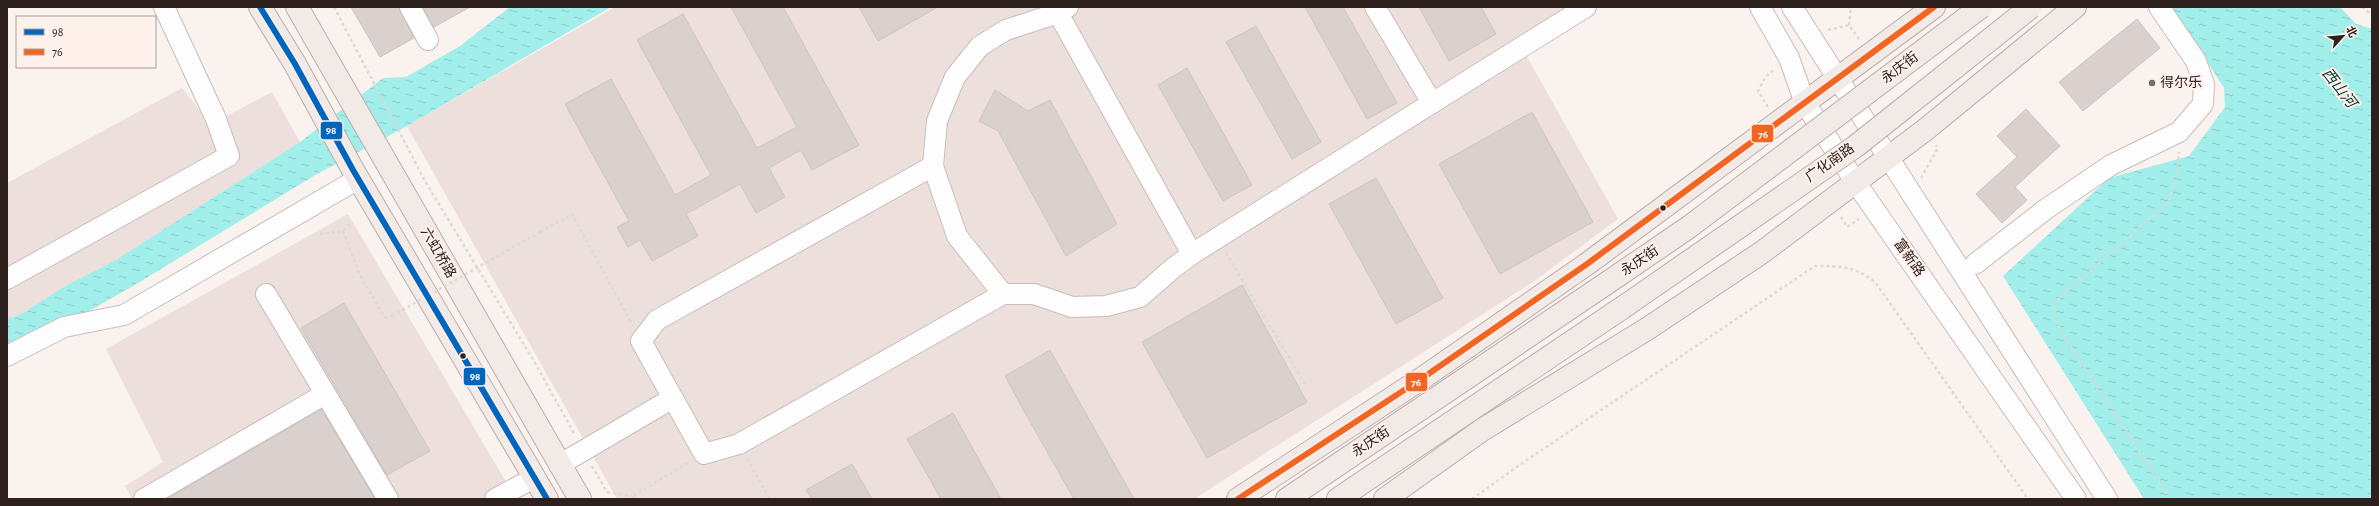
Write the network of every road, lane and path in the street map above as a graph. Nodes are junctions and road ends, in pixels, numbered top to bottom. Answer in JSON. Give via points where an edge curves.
{"nodes":[{"id":1,"x":164,"y":7,"type":"edge"},
{"id":2,"x":260,"y":7,"type":"edge"},
{"id":3,"x":297,"y":7,"type":"edge"},
{"id":4,"x":334,"y":7,"type":"edge"},
{"id":5,"x":410,"y":7,"type":"edge"},
{"id":6,"x":1375,"y":7,"type":"edge"},
{"id":7,"x":1586,"y":7,"type":"edge"},
{"id":8,"x":1760,"y":7,"type":"edge"},
{"id":9,"x":1792,"y":7,"type":"edge"},
{"id":10,"x":1851,"y":7,"type":"edge"},
{"id":11,"x":1934,"y":7,"type":"edge"},
{"id":12,"x":1981,"y":7,"type":"edge"},
{"id":13,"x":2031,"y":7,"type":"edge"},
{"id":14,"x":2075,"y":7,"type":"edge"},
{"id":15,"x":2158,"y":7,"type":"edge"},
{"id":16,"x":2362,"y":7,"type":"edge"},
{"id":17,"x":1063,"y":10,"type":"edge"},
{"id":18,"x":2372,"y":15,"type":"edge"},
{"id":19,"x":1822,"y":25,"type":"dead end"},
{"id":20,"x":1849,"y":25,"type":"junction"},
{"id":21,"x":428,"y":40,"type":"dead end"},
{"id":22,"x":1870,"y":53,"type":"junction"},
{"id":23,"x":1838,"y":77,"type":"junction"},
{"id":24,"x":1432,"y":103,"type":"junction"},
{"id":25,"x":1805,"y":103,"type":"junction"},
{"id":26,"x":1925,"y":130,"type":"junction"},
{"id":27,"x":2179,"y":132,"type":"junction"},
{"id":28,"x":1889,"y":158,"type":"junction"},
{"id":29,"x":933,"y":166,"type":"junction"},
{"id":30,"x":355,"y":174,"type":"junction"},
{"id":31,"x":1856,"y":183,"type":"junction"},
{"id":32,"x":1925,"y":185,"type":"dead end"},
{"id":33,"x":351,"y":223,"type":"dead end"},
{"id":34,"x":343,"y":231,"type":"junction"},
{"id":35,"x":320,"y":234,"type":"dead end"},
{"id":36,"x":1217,"y":239,"type":"junction"},
{"id":37,"x":1192,"y":254,"type":"junction"},
{"id":38,"x":1975,"y":264,"type":"dead end"},
{"id":39,"x":7,"y":279,"type":"edge"},
{"id":40,"x":266,"y":294,"type":"dead end"},
{"id":41,"x":1003,"y":294,"type":"junction"},
{"id":42,"x":1622,"y":308,"type":"joint"},
{"id":43,"x":641,"y":340,"type":"junction"},
{"id":44,"x":7,"y":356,"type":"edge"},
{"id":45,"x":1305,"y":384,"type":"dead end"},
{"id":46,"x":325,"y":394,"type":"junction"},
{"id":47,"x":673,"y":398,"type":"junction"},
{"id":48,"x":1377,"y":438,"type":"junction"},
{"id":49,"x":739,"y":444,"type":"junction"},
{"id":50,"x":583,"y":450,"type":"junction"},
{"id":51,"x":704,"y":454,"type":"junction"},
{"id":52,"x":559,"y":464,"type":"junction"},
{"id":53,"x":534,"y":478,"type":"junction"},
{"id":54,"x":632,"y":496,"type":"junction"},
{"id":55,"x":144,"y":499,"type":"edge"},
{"id":56,"x":388,"y":499,"type":"edge"},
{"id":57,"x":495,"y":499,"type":"edge"},
{"id":58,"x":547,"y":499,"type":"edge"},
{"id":59,"x":580,"y":499,"type":"edge"},
{"id":60,"x":635,"y":499,"type":"edge"},
{"id":61,"x":770,"y":499,"type":"edge"},
{"id":62,"x":1238,"y":499,"type":"edge"},
{"id":63,"x":1252,"y":499,"type":"edge"},
{"id":64,"x":1287,"y":499,"type":"edge"},
{"id":65,"x":1338,"y":499,"type":"edge"},
{"id":66,"x":1385,"y":499,"type":"edge"},
{"id":67,"x":1472,"y":499,"type":"edge"},
{"id":68,"x":2028,"y":499,"type":"edge"},
{"id":69,"x":2076,"y":499,"type":"edge"},
{"id":70,"x":2107,"y":499,"type":"edge"},
{"id":71,"x":2170,"y":499,"type":"edge"}],
"edges":[{"from":1,"to":39,"type":"street","via":[[216,119],[229,156]]},
{"from":2,"to":30,"type":"main road"},
{"from":3,"to":52,"type":"main road","name":"六虹桥路"},
{"from":4,"to":50,"type":"path","via":[[425,181],[535,363]]},
{"from":5,"to":21,"type":"street"},
{"from":6,"to":24,"type":"street"},
{"from":7,"to":24,"type":"street"},
{"from":8,"to":25,"type":"street","name":"富新路","via":[[1789,58]]},
{"from":9,"to":23,"type":"street"},
{"from":10,"to":20,"type":"path"},
{"from":11,"to":22,"type":"main road"},
{"from":12,"to":48,"type":"main road","name":"永庆街","bridge":true,"via":[[1689,227]]},
{"from":13,"to":42,"type":"main road","name":"广化南路","bridge":true,"via":[[1856,146]]},
{"from":14,"to":26,"type":"main road"},
{"from":15,"to":27,"type":"street","via":[[2196,62],[2204,84],[2203,104]]},
{"from":16,"to":18,"type":"path"},
{"from":17,"to":29,"type":"street","via":[[1006,30],[980,46],[955,77],[937,121]]},
{"from":17,"to":37,"type":"street"},
{"from":19,"to":20,"type":"path","via":[[1826,31]]},
{"from":20,"to":22,"type":"path"},
{"from":22,"to":23,"type":"main road"},
{"from":23,"to":25,"type":"main road"},
{"from":23,"to":28,"type":"street"},
{"from":24,"to":36,"type":"street"},
{"from":25,"to":31,"type":"street","name":"富新路"},
{"from":25,"to":62,"type":"main road","via":[[1587,264],[1424,377]]},
{"from":26,"to":28,"type":"main road"},
{"from":26,"to":32,"type":"path","via":[[1938,148],[1921,178]]},
{"from":27,"to":38,"type":"street","via":[[2111,165],[2046,209]]},
{"from":27,"to":71,"type":"path","via":[[2176,174],[2168,203],[2054,303],[2059,328]]},
{"from":28,"to":31,"type":"main road"},
{"from":28,"to":70,"type":"street"},
{"from":29,"to":41,"type":"street","via":[[957,236]]},
{"from":29,"to":43,"type":"street","via":[[657,320]]},
{"from":30,"to":44,"type":"street","via":[[124,315],[64,327]]},
{"from":30,"to":53,"type":"main road"},
{"from":31,"to":66,"type":"main road","via":[[1761,253],[1685,304],[1482,430]]},
{"from":31,"to":69,"type":"street","name":"富新路"},
{"from":33,"to":34,"type":"path"},
{"from":34,"to":35,"type":"path"},
{"from":34,"to":43,"type":"path","bridge":true,"via":[[360,276],[385,318],[572,214]]},
{"from":36,"to":37,"type":"street"},
{"from":36,"to":45,"type":"path"},
{"from":37,"to":41,"type":"street","via":[[1140,296],[1106,306],[1072,307],[1034,294]]},
{"from":40,"to":46,"type":"street"},
{"from":41,"to":49,"type":"street"},
{"from":42,"to":65,"type":"main road","name":"永庆街"},
{"from":43,"to":47,"type":"street"},
{"from":46,"to":55,"type":"street"},
{"from":46,"to":56,"type":"street"},
{"from":47,"to":50,"type":"street"},
{"from":47,"to":51,"type":"street"},
{"from":48,"to":63,"type":"main road"},
{"from":48,"to":64,"type":"main road","name":"永庆街"},
{"from":49,"to":51,"type":"street"},
{"from":49,"to":61,"type":"path"},
{"from":50,"to":52,"type":"street"},
{"from":50,"to":54,"type":"path","via":[[607,492]]},
{"from":51,"to":54,"type":"path"},
{"from":52,"to":59,"type":"main road","name":"六虹桥路"},
{"from":53,"to":57,"type":"street"},
{"from":53,"to":58,"type":"main road"},
{"from":54,"to":60,"type":"path"},
{"from":67,"to":68,"type":"path","via":[[1815,266],[1843,266],[1862,273],[1875,282]]}]}
